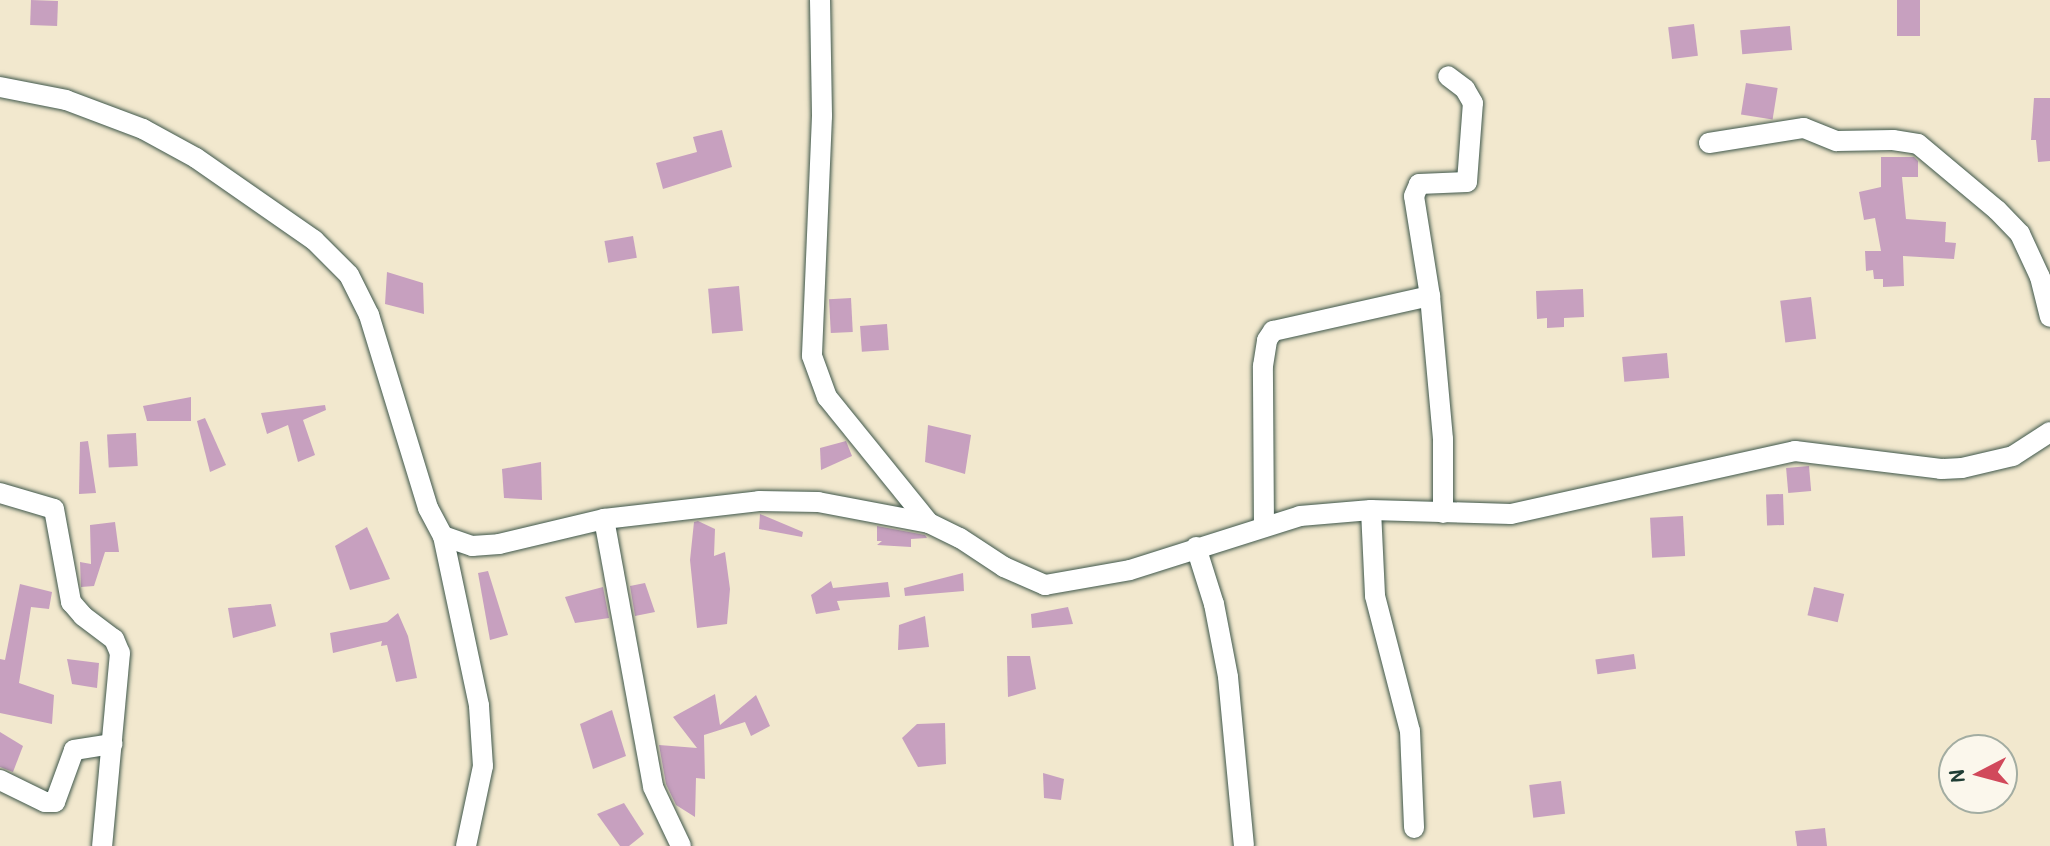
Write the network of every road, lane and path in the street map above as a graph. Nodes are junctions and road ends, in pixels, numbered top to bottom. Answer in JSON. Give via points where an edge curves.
{"nodes":[{"id":1,"x":820,"y":0,"type":"edge"},
{"id":2,"x":1448,"y":76,"type":"dead end"},
{"id":3,"x":0,"y":87,"type":"edge"},
{"id":4,"x":1709,"y":143,"type":"dead end"},
{"id":5,"x":1430,"y":296,"type":"junction"},
{"id":6,"x":2050,"y":317,"type":"edge"},
{"id":7,"x":2050,"y":432,"type":"edge"},
{"id":8,"x":0,"y":493,"type":"edge"},
{"id":9,"x":1371,"y":510,"type":"junction"},
{"id":10,"x":1443,"y":513,"type":"junction"},
{"id":11,"x":604,"y":519,"type":"junction"},
{"id":12,"x":929,"y":523,"type":"junction"},
{"id":13,"x":1264,"y":527,"type":"junction"},
{"id":14,"x":443,"y":536,"type":"junction"},
{"id":15,"x":1196,"y":547,"type":"junction"},
{"id":16,"x":113,"y":744,"type":"junction"},
{"id":17,"x":0,"y":780,"type":"edge"},
{"id":18,"x":1414,"y":828,"type":"dead end"},
{"id":19,"x":1244,"y":845,"type":"edge"},
{"id":20,"x":102,"y":846,"type":"edge"},
{"id":21,"x":466,"y":846,"type":"edge"},
{"id":22,"x":681,"y":846,"type":"edge"}],
"edges":[{"from":1,"to":12,"type":"street","via":[[822,116],[812,356],[827,397]]},
{"from":2,"to":5,"type":"street","via":[[1473,103],[1468,176],[1463,185],[1428,182],[1414,189]]},
{"from":3,"to":14,"type":"street","via":[[66,100],[143,129],[280,213],[349,275],[369,315],[428,508]]},
{"from":4,"to":6,"type":"street","via":[[1804,128],[1837,141],[1918,144],[2020,234],[2040,277]]},
{"from":5,"to":10,"type":"street","via":[[1443,439]]},
{"from":5,"to":13,"type":"street","via":[[1273,331],[1263,366]]},
{"from":7,"to":10,"type":"street","via":[[2013,456],[1962,468],[1795,451],[1534,511]]},
{"from":8,"to":16,"type":"street","via":[[54,509],[71,602],[114,639],[121,669]]},
{"from":9,"to":10,"type":"street"},
{"from":9,"to":13,"type":"street","via":[[1300,516]]},
{"from":9,"to":18,"type":"street","via":[[1375,596],[1410,731]]},
{"from":11,"to":12,"type":"street","via":[[759,501],[818,502]]},
{"from":11,"to":14,"type":"street","via":[[499,544],[472,546]]},
{"from":11,"to":22,"type":"street","via":[[653,787]]},
{"from":12,"to":15,"type":"street","via":[[1045,585],[1130,570]]},
{"from":13,"to":15,"type":"street"},
{"from":14,"to":21,"type":"street","via":[[479,706],[483,766]]},
{"from":15,"to":19,"type":"street","via":[[1228,677]]},
{"from":16,"to":17,"type":"street","via":[[74,750],[55,802]]},
{"from":16,"to":20,"type":"street"}]}
